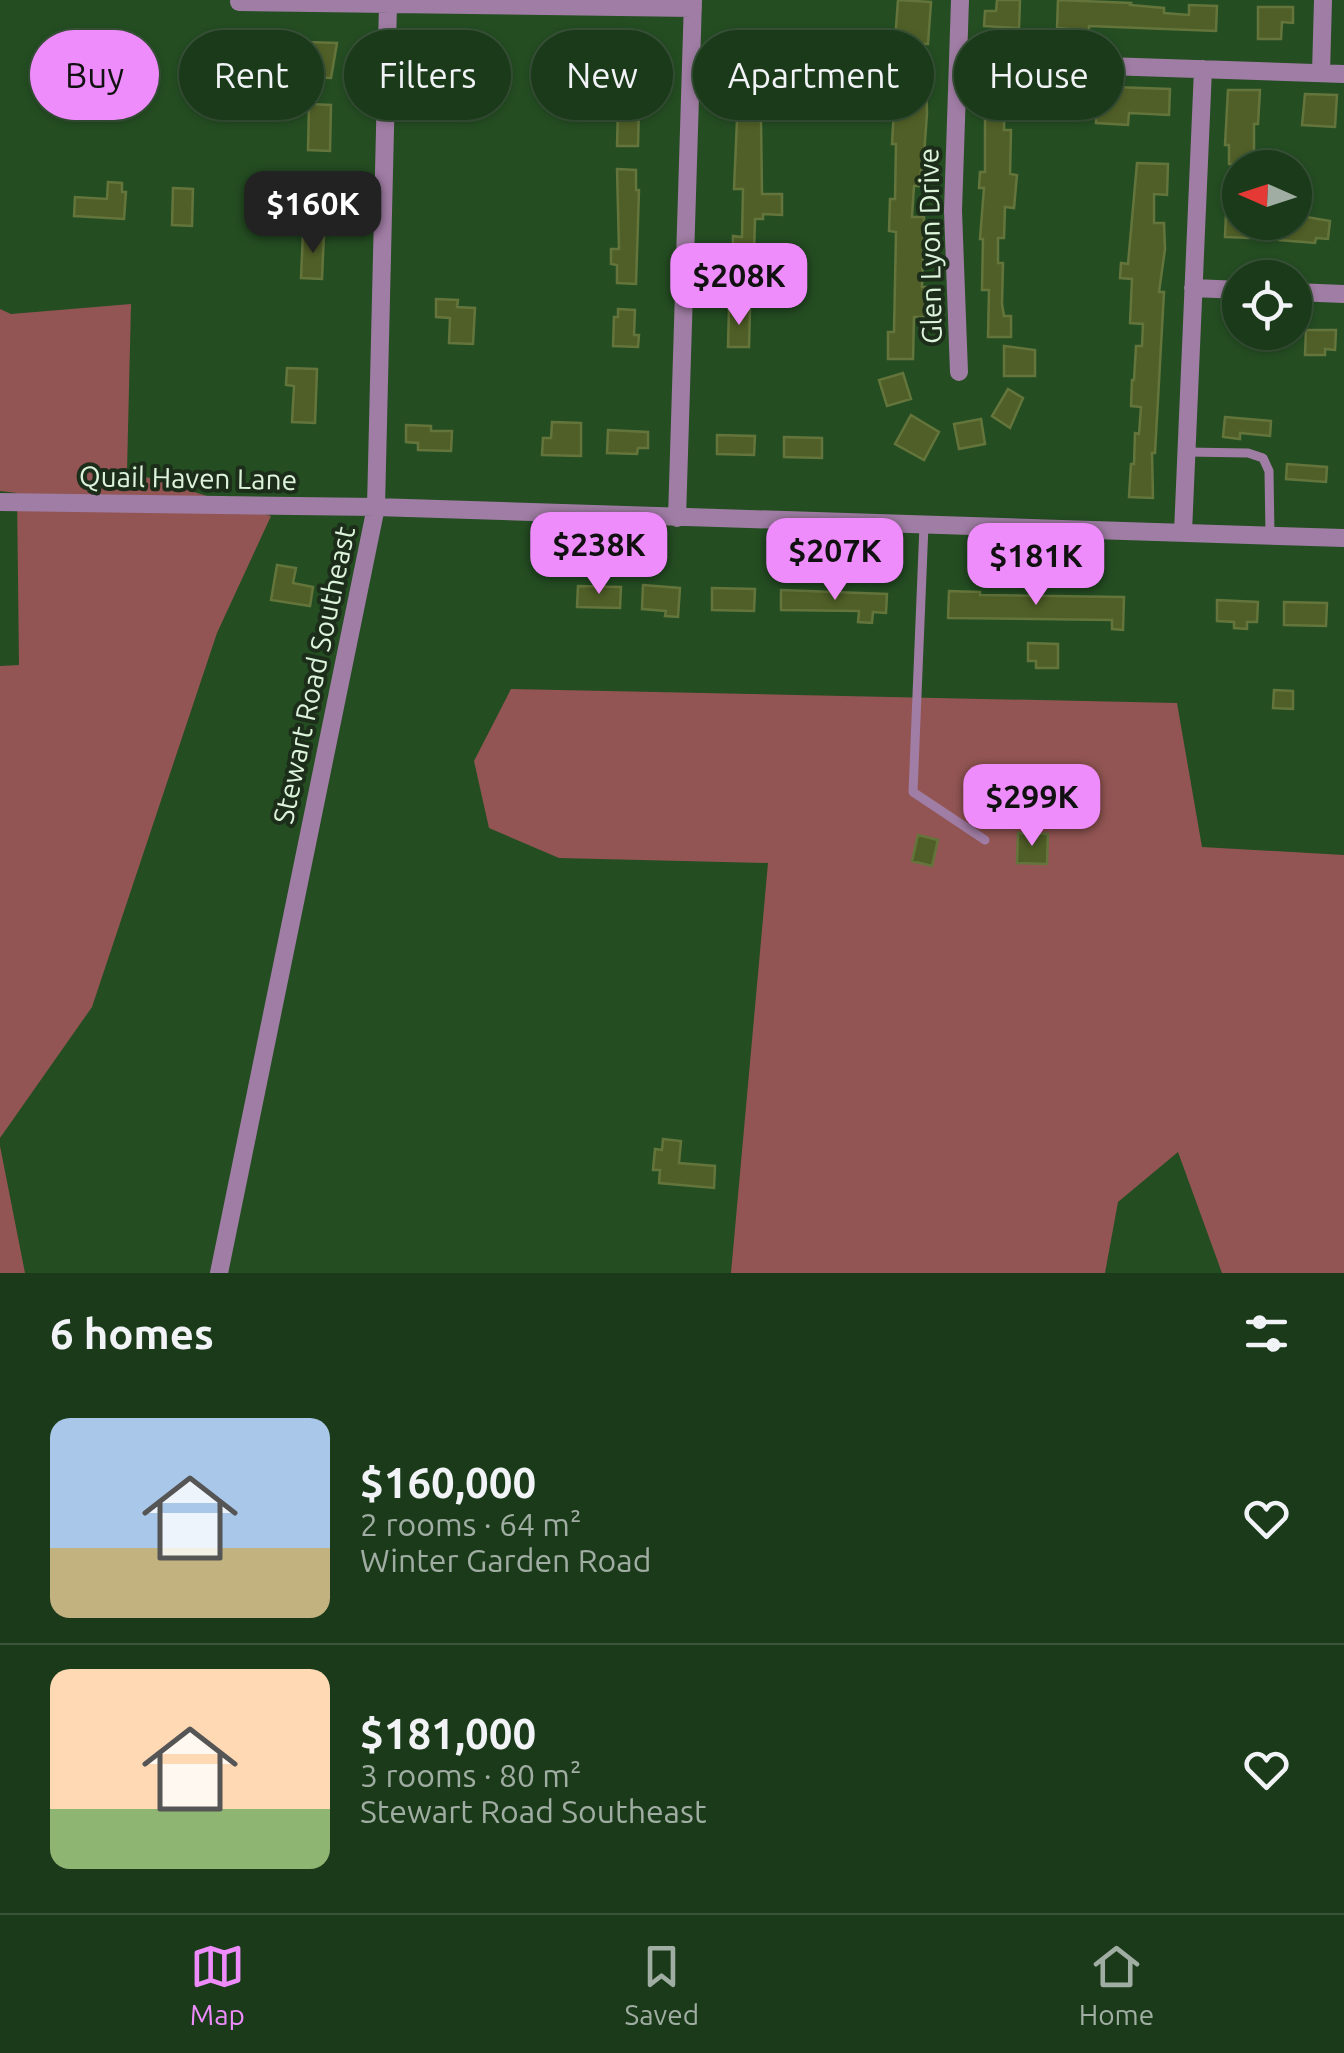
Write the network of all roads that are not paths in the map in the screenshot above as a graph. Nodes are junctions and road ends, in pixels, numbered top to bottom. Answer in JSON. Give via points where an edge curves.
{"nodes":[{"id":1,"x":960,"y":0,"type":"edge"},
{"id":2,"x":1324,"y":0,"type":"edge"},
{"id":3,"x":239,"y":2,"type":"edge"},
{"id":4,"x":388,"y":4,"type":"junction"},
{"id":5,"x":693,"y":4,"type":"edge"},
{"id":6,"x":959,"y":30,"type":"edge"},
{"id":7,"x":1124,"y":66,"type":"edge"},
{"id":8,"x":1203,"y":69,"type":"junction"},
{"id":9,"x":1321,"y":73,"type":"junction"},
{"id":10,"x":1344,"y":74,"type":"edge"},
{"id":11,"x":956,"y":120,"type":"edge"},
{"id":12,"x":1194,"y":288,"type":"junction"},
{"id":13,"x":1222,"y":289,"type":"edge"},
{"id":14,"x":1312,"y":293,"type":"edge"},
{"id":15,"x":1344,"y":294,"type":"edge"},
{"id":16,"x":960,"y":372,"type":"dead end"},
{"id":17,"x":1186,"y":452,"type":"junction"},
{"id":18,"x":0,"y":502,"type":"edge"},
{"id":19,"x":376,"y":508,"type":"junction"},
{"id":20,"x":678,"y":518,"type":"junction"},
{"id":21,"x":924,"y":525,"type":"junction"},
{"id":22,"x":1183,"y":532,"type":"junction"},
{"id":23,"x":1270,"y":535,"type":"junction"},
{"id":24,"x":1344,"y":538,"type":"edge"},
{"id":25,"x":985,"y":840,"type":"dead end"},
{"id":26,"x":219,"y":1273,"type":"edge"}],
"edges":[{"from":1,"to":6,"type":"street","name":"Glen Lyon Drive"},
{"from":2,"to":9,"type":"street"},
{"from":3,"to":4,"type":"street"},
{"from":4,"to":5,"type":"street"},
{"from":4,"to":19,"type":"street"},
{"from":5,"to":20,"type":"street"},
{"from":7,"to":8,"type":"street"},
{"from":8,"to":9,"type":"street"},
{"from":8,"to":12,"type":"street"},
{"from":9,"to":10,"type":"street"},
{"from":11,"to":16,"type":"street","name":"Glen Lyon Drive"},
{"from":12,"to":13,"type":"street"},
{"from":12,"to":17,"type":"street"},
{"from":14,"to":15,"type":"street"},
{"from":17,"to":22,"type":"street"},
{"from":17,"to":23,"type":"lane","via":[[1263,458]]},
{"from":18,"to":19,"type":"street","name":"Quail Haven Lane"},
{"from":19,"to":20,"type":"street","name":"Stewart Road Southeast"},
{"from":19,"to":26,"type":"street","name":"Stewart Road Southeast"},
{"from":20,"to":21,"type":"street","name":"Stewart Road Southeast"},
{"from":21,"to":22,"type":"street","name":"Stewart Road Southeast"},
{"from":21,"to":25,"type":"lane","via":[[914,792]]},
{"from":22,"to":23,"type":"street","name":"Stewart Road Southeast"},
{"from":23,"to":24,"type":"street","name":"Stewart Road Southeast"}]}
